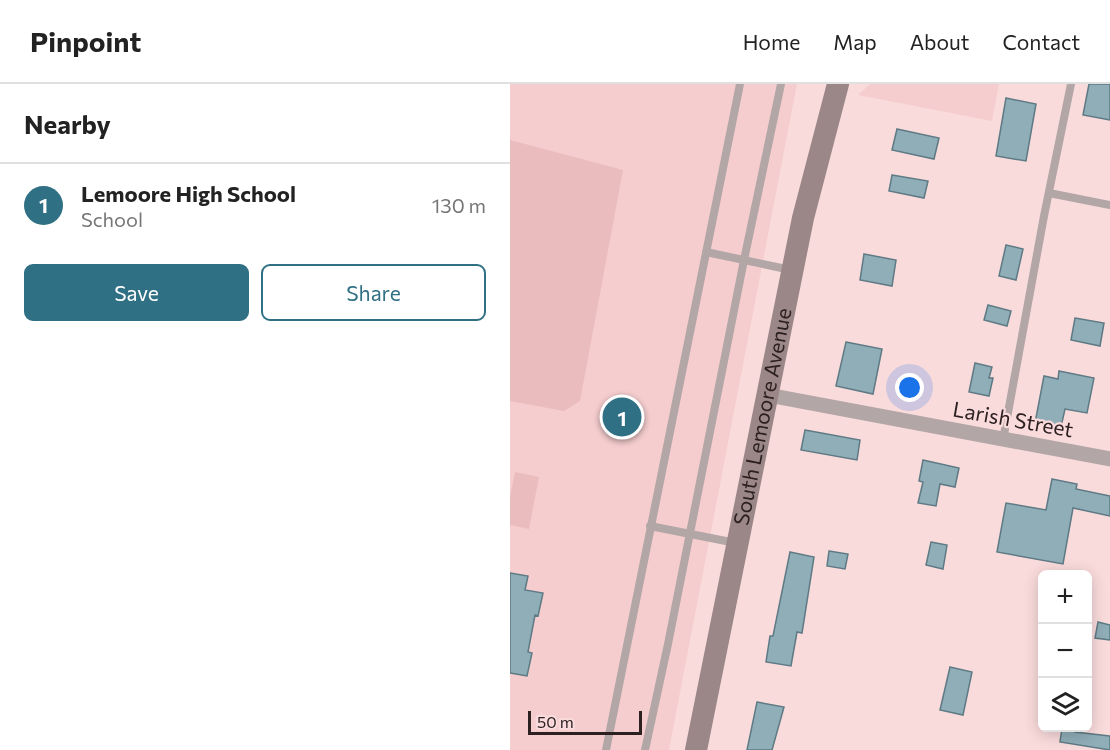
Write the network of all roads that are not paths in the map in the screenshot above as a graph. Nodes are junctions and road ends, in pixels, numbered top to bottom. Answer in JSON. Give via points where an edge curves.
{"nodes":[{"id":1,"x":740,"y":84,"type":"edge"},
{"id":2,"x":781,"y":84,"type":"edge"},
{"id":3,"x":838,"y":84,"type":"edge"},
{"id":4,"x":1071,"y":84,"type":"edge"},
{"id":5,"x":1049,"y":193,"type":"junction"},
{"id":6,"x":1110,"y":205,"type":"edge"},
{"id":7,"x":706,"y":252,"type":"junction"},
{"id":8,"x":744,"y":260,"type":"junction"},
{"id":9,"x":793,"y":270,"type":"junction"},
{"id":10,"x":768,"y":395,"type":"junction"},
{"id":11,"x":1003,"y":440,"type":"junction"},
{"id":12,"x":1110,"y":459,"type":"edge"},
{"id":13,"x":650,"y":526,"type":"junction"},
{"id":14,"x":689,"y":534,"type":"junction"},
{"id":15,"x":737,"y":543,"type":"junction"},
{"id":16,"x":606,"y":750,"type":"edge"},
{"id":17,"x":645,"y":750,"type":"edge"},
{"id":18,"x":696,"y":750,"type":"edge"}],
"edges":[{"from":1,"to":7,"type":"lane"},
{"from":2,"to":8,"type":"lane"},
{"from":3,"to":9,"type":"main road","name":"South Lemoore Avenue"},
{"from":4,"to":5,"type":"lane"},
{"from":5,"to":6,"type":"lane"},
{"from":5,"to":11,"type":"lane"},
{"from":7,"to":8,"type":"lane"},
{"from":7,"to":13,"type":"lane"},
{"from":8,"to":9,"type":"lane"},
{"from":8,"to":14,"type":"lane"},
{"from":9,"to":10,"type":"main road","name":"South Lemoore Avenue"},
{"from":10,"to":11,"type":"street","name":"Larish Street"},
{"from":10,"to":15,"type":"main road","name":"South Lemoore Avenue"},
{"from":11,"to":12,"type":"street","name":"Larish Street"},
{"from":13,"to":14,"type":"lane"},
{"from":13,"to":16,"type":"lane"},
{"from":14,"to":15,"type":"lane"},
{"from":14,"to":17,"type":"lane"},
{"from":15,"to":18,"type":"main road","name":"South Lemoore Avenue"}]}
